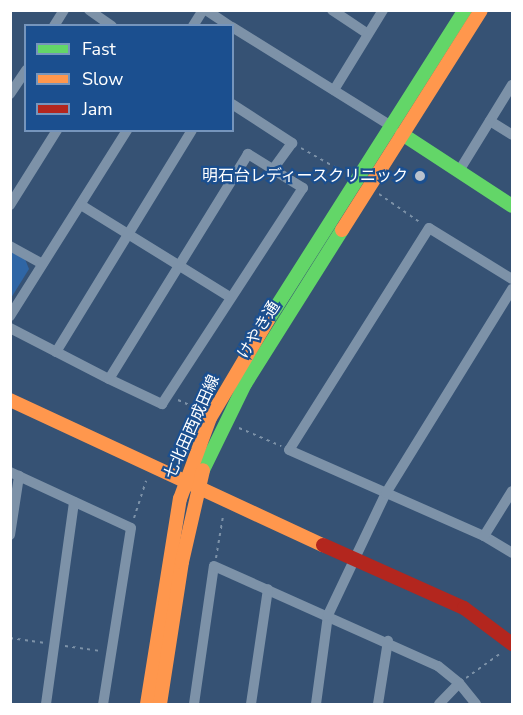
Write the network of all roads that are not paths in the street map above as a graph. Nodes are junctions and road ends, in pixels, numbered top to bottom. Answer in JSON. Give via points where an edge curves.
{"nodes":[{"id":1,"x":64,"y":10,"type":"edge"},
{"id":2,"x":89,"y":10,"type":"edge"},
{"id":3,"x":204,"y":10,"type":"edge"},
{"id":4,"x":332,"y":10,"type":"edge"},
{"id":5,"x":383,"y":10,"type":"edge"},
{"id":6,"x":465,"y":10,"type":"edge"},
{"id":7,"x":481,"y":10,"type":"edge"},
{"id":8,"x":55,"y":24,"type":"edge"},
{"id":9,"x":109,"y":24,"type":"edge"},
{"id":10,"x":194,"y":24,"type":"edge"},
{"id":11,"x":228,"y":24,"type":"edge"},
{"id":12,"x":234,"y":28,"type":"edge"},
{"id":13,"x":368,"y":34,"type":"junction"},
{"id":14,"x":24,"y":73,"type":"edge"},
{"id":15,"x":513,"y":85,"type":"edge"},
{"id":16,"x":334,"y":90,"type":"junction"},
{"id":17,"x":10,"y":94,"type":"edge"},
{"id":18,"x":234,"y":105,"type":"edge"},
{"id":19,"x":490,"y":121,"type":"junction"},
{"id":20,"x":396,"y":130,"type":"junction"},
{"id":21,"x":56,"y":132,"type":"edge"},
{"id":22,"x":126,"y":132,"type":"edge"},
{"id":23,"x":191,"y":132,"type":"edge"},
{"id":24,"x":513,"y":135,"type":"edge"},
{"id":25,"x":273,"y":169,"type":"junction"},
{"id":26,"x":459,"y":171,"type":"junction"},
{"id":27,"x":81,"y":205,"type":"junction"},
{"id":28,"x":10,"y":206,"type":"edge"},
{"id":29,"x":513,"y":206,"type":"edge"},
{"id":30,"x":128,"y":234,"type":"junction"},
{"id":31,"x":10,"y":246,"type":"edge"},
{"id":32,"x":42,"y":264,"type":"junction"},
{"id":33,"x":179,"y":266,"type":"junction"},
{"id":34,"x":513,"y":279,"type":"edge"},
{"id":35,"x":513,"y":289,"type":"edge"},
{"id":36,"x":230,"y":297,"type":"junction"},
{"id":37,"x":10,"y":316,"type":"edge"},
{"id":38,"x":10,"y":328,"type":"edge"},
{"id":39,"x":56,"y":352,"type":"junction"},
{"id":40,"x":109,"y":380,"type":"junction"},
{"id":41,"x":10,"y":400,"type":"edge"},
{"id":42,"x":15,"y":474,"type":"edge"},
{"id":43,"x":190,"y":485,"type":"junction"},
{"id":44,"x":513,"y":491,"type":"edge"},
{"id":45,"x":386,"y":493,"type":"junction"},
{"id":46,"x":74,"y":502,"type":"junction"},
{"id":47,"x":10,"y":535,"type":"edge"},
{"id":48,"x":484,"y":536,"type":"junction"},
{"id":49,"x":513,"y":553,"type":"edge"},
{"id":50,"x":356,"y":558,"type":"junction"},
{"id":51,"x":268,"y":590,"type":"junction"},
{"id":52,"x":328,"y":615,"type":"junction"},
{"id":53,"x":388,"y":641,"type":"junction"},
{"id":54,"x":509,"y":646,"type":"edge"},
{"id":55,"x":459,"y":682,"type":"junction"},
{"id":56,"x":46,"y":705,"type":"edge"},
{"id":57,"x":103,"y":705,"type":"edge"},
{"id":58,"x":147,"y":705,"type":"edge"},
{"id":59,"x":160,"y":705,"type":"edge"},
{"id":60,"x":194,"y":705,"type":"edge"},
{"id":61,"x":251,"y":705,"type":"edge"},
{"id":62,"x":316,"y":705,"type":"edge"},
{"id":63,"x":378,"y":705,"type":"edge"},
{"id":64,"x":439,"y":705,"type":"edge"},
{"id":65,"x":476,"y":705,"type":"edge"}],
"edges":[{"from":1,"to":8,"type":"street"},
{"from":2,"to":9,"type":"street"},
{"from":3,"to":10,"type":"street"},
{"from":3,"to":11,"type":"street"},
{"from":4,"to":13,"type":"street"},
{"from":5,"to":13,"type":"street"},
{"from":6,"to":20,"type":"street"},
{"from":7,"to":20,"type":"street","name":"けやき通"},
{"from":12,"to":16,"type":"street"},
{"from":13,"to":16,"type":"street"},
{"from":14,"to":17,"type":"street"},
{"from":15,"to":19,"type":"street"},
{"from":16,"to":20,"type":"street"},
{"from":18,"to":25,"type":"street","via":[[292,143]]},
{"from":19,"to":24,"type":"street"},
{"from":19,"to":26,"type":"street"},
{"from":20,"to":26,"type":"street"},
{"from":20,"to":43,"type":"street","name":"けやき通","via":[[245,384]]},
{"from":21,"to":28,"type":"street"},
{"from":22,"to":27,"type":"street"},
{"from":23,"to":30,"type":"street"},
{"from":25,"to":33,"type":"street","via":[[248,154]]},
{"from":25,"to":36,"type":"street","via":[[303,188]]},
{"from":26,"to":29,"type":"street"},
{"from":27,"to":30,"type":"street"},
{"from":27,"to":32,"type":"street"},
{"from":30,"to":33,"type":"street"},
{"from":30,"to":39,"type":"street"},
{"from":31,"to":32,"type":"street"},
{"from":32,"to":37,"type":"street"},
{"from":33,"to":36,"type":"street"},
{"from":33,"to":40,"type":"street"},
{"from":34,"to":45,"type":"street","via":[[429,228],[289,450]]},
{"from":35,"to":45,"type":"street"},
{"from":36,"to":40,"type":"street","via":[[162,404]]},
{"from":38,"to":39,"type":"street"},
{"from":39,"to":40,"type":"street"},
{"from":41,"to":43,"type":"street"},
{"from":42,"to":46,"type":"street"},
{"from":42,"to":47,"type":"street"},
{"from":43,"to":50,"type":"street"},
{"from":43,"to":58,"type":"street","name":"七北田西成田線","via":[[168,556]]},
{"from":43,"to":59,"type":"street","name":"けやき通"},
{"from":44,"to":48,"type":"street"},
{"from":45,"to":48,"type":"street"},
{"from":45,"to":50,"type":"street"},
{"from":46,"to":56,"type":"street"},
{"from":46,"to":57,"type":"street","via":[[131,528]]},
{"from":48,"to":49,"type":"street"},
{"from":50,"to":52,"type":"street"},
{"from":50,"to":54,"type":"street","via":[[464,608]]},
{"from":51,"to":52,"type":"street"},
{"from":51,"to":60,"type":"street","via":[[214,566]]},
{"from":51,"to":61,"type":"street"},
{"from":52,"to":53,"type":"street"},
{"from":52,"to":62,"type":"street"},
{"from":53,"to":55,"type":"street","via":[[438,666]]},
{"from":53,"to":63,"type":"street"},
{"from":55,"to":64,"type":"street"},
{"from":55,"to":65,"type":"street"}]}
